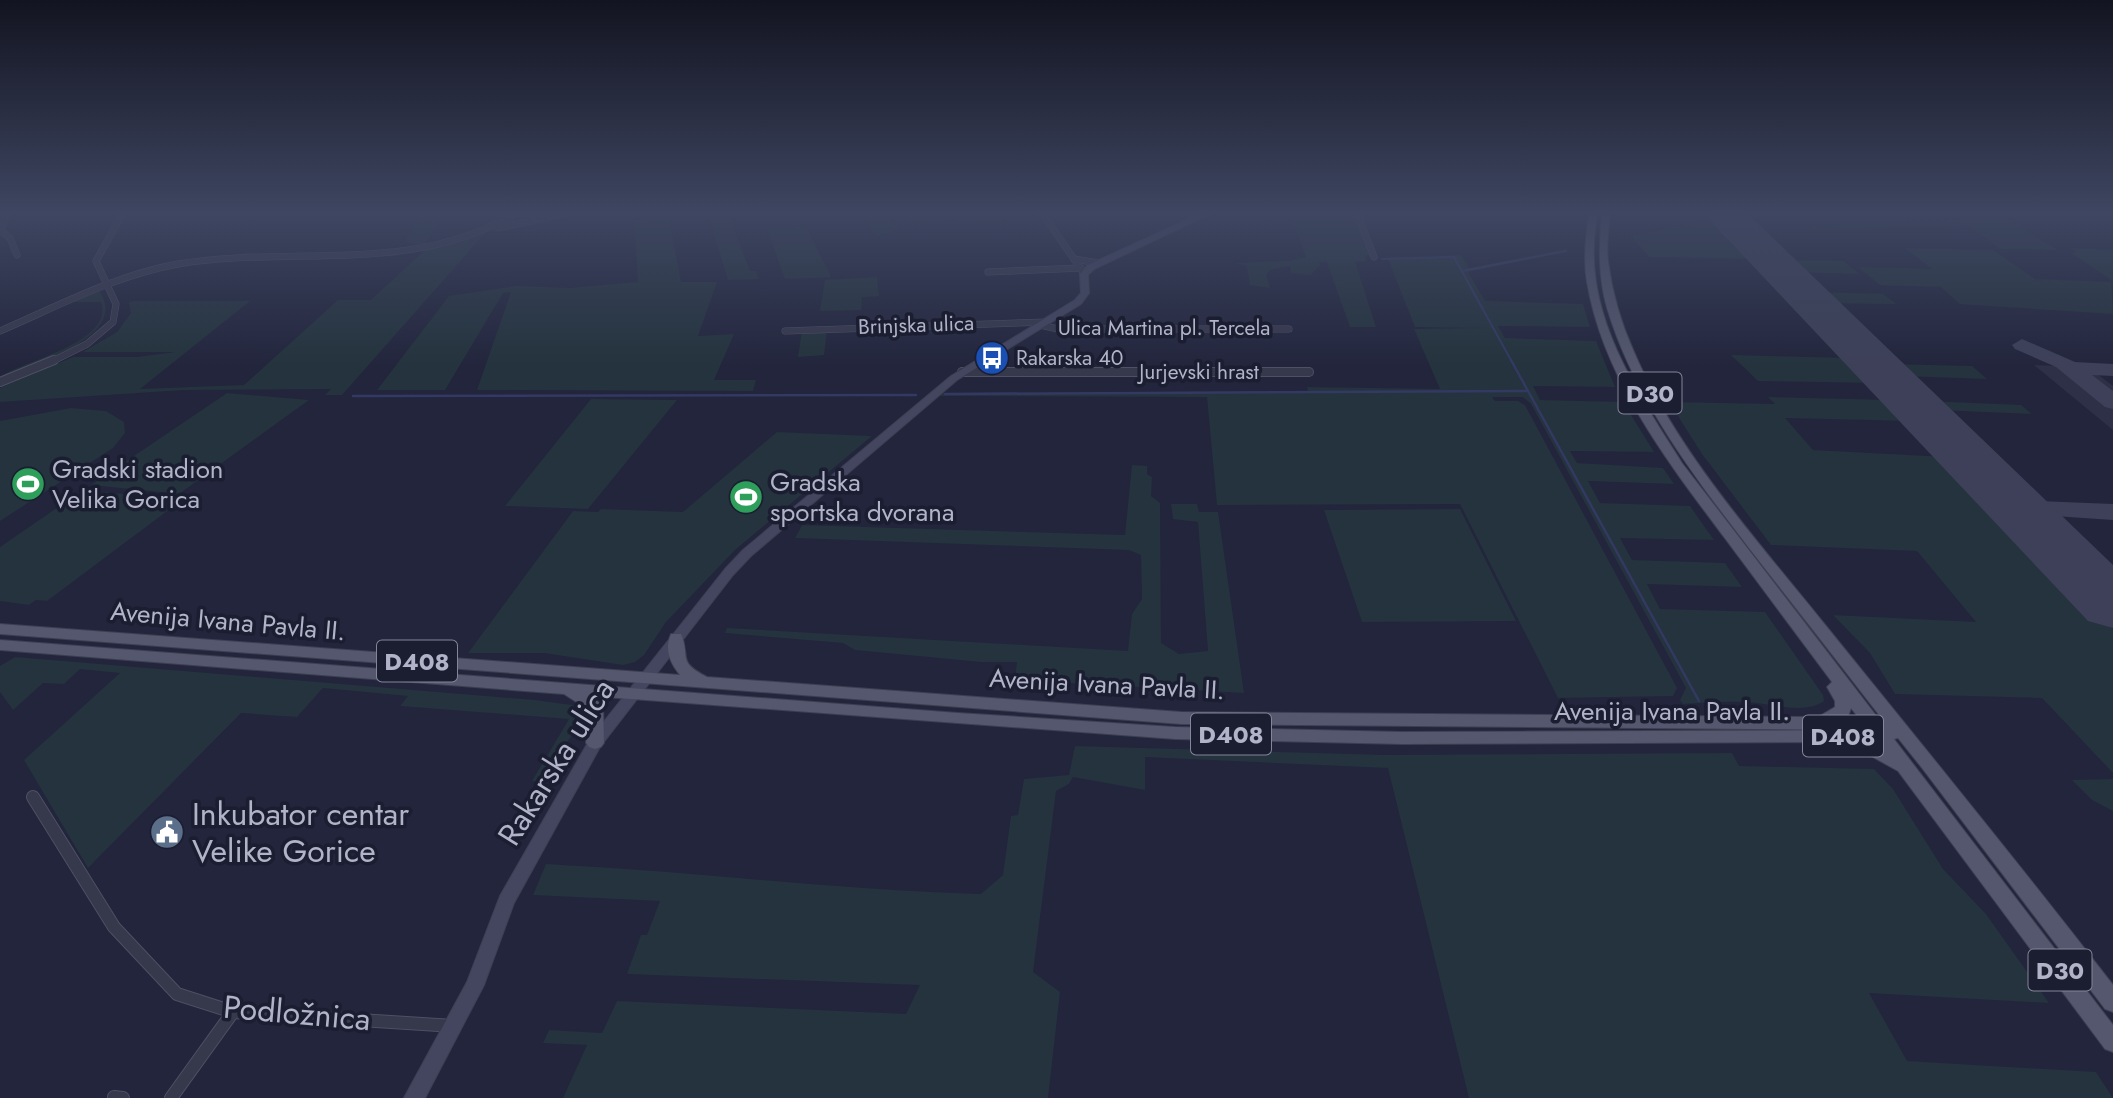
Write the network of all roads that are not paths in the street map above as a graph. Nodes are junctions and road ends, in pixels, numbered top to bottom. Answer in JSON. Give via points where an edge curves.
{"nodes":[{"id":1,"x":97,"y":264,"type":"edge"},
{"id":2,"x":181,"y":264,"type":"edge"},
{"id":3,"x":1077,"y":264,"type":"edge"},
{"id":4,"x":1094,"y":264,"type":"edge"},
{"id":5,"x":1589,"y":264,"type":"edge"},
{"id":6,"x":1605,"y":264,"type":"edge"},
{"id":7,"x":1082,"y":271,"type":"junction"},
{"id":8,"x":988,"y":272,"type":"dead end"},
{"id":9,"x":105,"y":283,"type":"junction"},
{"id":10,"x":1044,"y":323,"type":"junction"},
{"id":11,"x":1289,"y":329,"type":"dead end"},
{"id":12,"x":0,"y":331,"type":"edge"},
{"id":13,"x":785,"y":331,"type":"dead end"},
{"id":14,"x":962,"y":372,"type":"junction"},
{"id":15,"x":1309,"y":372,"type":"dead end"},
{"id":16,"x":0,"y":382,"type":"edge"},
{"id":17,"x":922,"y":405,"type":"joint"},
{"id":18,"x":0,"y":629,"type":"edge"},
{"id":19,"x":676,"y":638,"type":"junction"},
{"id":20,"x":0,"y":645,"type":"edge"},
{"id":21,"x":1830,"y":668,"type":"junction"},
{"id":22,"x":709,"y":685,"type":"junction"},
{"id":23,"x":638,"y":686,"type":"junction"},
{"id":24,"x":560,"y":687,"type":"junction"},
{"id":25,"x":1810,"y":722,"type":"junction"},
{"id":26,"x":1877,"y":730,"type":"junction"},
{"id":27,"x":1902,"y":730,"type":"junction"},
{"id":28,"x":1784,"y":736,"type":"junction"},
{"id":29,"x":595,"y":743,"type":"junction"},
{"id":30,"x":1916,"y":780,"type":"junction"},
{"id":31,"x":33,"y":797,"type":"dead end"},
{"id":32,"x":2113,"y":1002,"type":"edge"},
{"id":33,"x":233,"y":1012,"type":"junction"},
{"id":34,"x":454,"y":1026,"type":"junction"},
{"id":35,"x":2113,"y":1042,"type":"edge"},
{"id":36,"x":114,"y":1097,"type":"edge"},
{"id":37,"x":123,"y":1098,"type":"edge"},
{"id":38,"x":171,"y":1098,"type":"edge"},
{"id":39,"x":414,"y":1098,"type":"edge"}],
"edges":[{"from":1,"to":9,"type":"street"},
{"from":2,"to":9,"type":"street"},
{"from":3,"to":7,"type":"street"},
{"from":4,"to":7,"type":"main road"},
{"from":5,"to":21,"type":"main road","number":"D30","via":[[1594,296],[1627,380],[1676,465]]},
{"from":6,"to":27,"type":"main road","number":"D30","via":[[1612,306],[1641,378],[1666,422],[1727,511]]},
{"from":7,"to":8,"type":"street"},
{"from":7,"to":10,"type":"main road","via":[[1082,299]]},
{"from":9,"to":12,"type":"street"},
{"from":9,"to":16,"type":"street","via":[[117,311],[107,329],[75,350]]},
{"from":10,"to":11,"type":"street","name":"Ulica Martina pl. Tercela","via":[[1058,329]]},
{"from":10,"to":13,"type":"street","name":"Brinjska ulica"},
{"from":10,"to":14,"type":"main road"},
{"from":14,"to":15,"type":"street","name":"Jurjevski hrast"},
{"from":14,"to":17,"type":"main road"},
{"from":17,"to":19,"type":"main road","name":"Rakarska ulica","via":[[747,553]]},
{"from":18,"to":23,"type":"main road","name":"Avenija Ivana Pavla II.","number":"D408"},
{"from":19,"to":22,"type":"main road","via":[[680,667]]},
{"from":19,"to":23,"type":"main road","name":"Rakarska ulica"},
{"from":20,"to":24,"type":"main road","name":"Avenija Ivana Pavla II.","number":"D408"},
{"from":21,"to":25,"type":"main road","via":[[1829,677],[1843,701],[1843,710],[1837,716]]},
{"from":21,"to":26,"type":"main road","number":"D30"},
{"from":22,"to":23,"type":"main road","name":"Avenija Ivana Pavla II.","number":"D408"},
{"from":22,"to":25,"type":"main road","name":"Avenija Ivana Pavla II.","number":"D408","via":[[1181,718]]},
{"from":23,"to":24,"type":"main road","name":"Avenija Ivana Pavla II.","number":"D408"},
{"from":23,"to":28,"type":"main road","name":"Avenija Ivana Pavla II.","number":"D408","via":[[1175,733],[1402,738]]},
{"from":23,"to":29,"type":"main road","name":"Rakarska ulica"},
{"from":24,"to":29,"type":"main road","via":[[595,706]]},
{"from":25,"to":26,"type":"main road","name":"Avenija Ivana Pavla II.","number":"D408"},
{"from":26,"to":27,"type":"main road","name":"Avenija Ivana Pavla II.","number":"D408"},
{"from":26,"to":28,"type":"main road","name":"Avenija Ivana Pavla II.","number":"D408"},
{"from":26,"to":30,"type":"main road","number":"D30"},
{"from":27,"to":32,"type":"main road","number":"D30"},
{"from":28,"to":30,"type":"main road","via":[[1870,748]]},
{"from":29,"to":34,"type":"main road","name":"Rakarska ulica","via":[[502,910],[475,985]]},
{"from":30,"to":35,"type":"main road","number":"D30"},
{"from":31,"to":33,"type":"street","name":"Podložnica","via":[[114,927],[162,982],[177,994]]},
{"from":33,"to":34,"type":"street","name":"Podložnica"},
{"from":33,"to":38,"type":"street"},
{"from":34,"to":39,"type":"main road","name":"Rakarska ulica"},
{"from":36,"to":37,"type":"street"}]}
